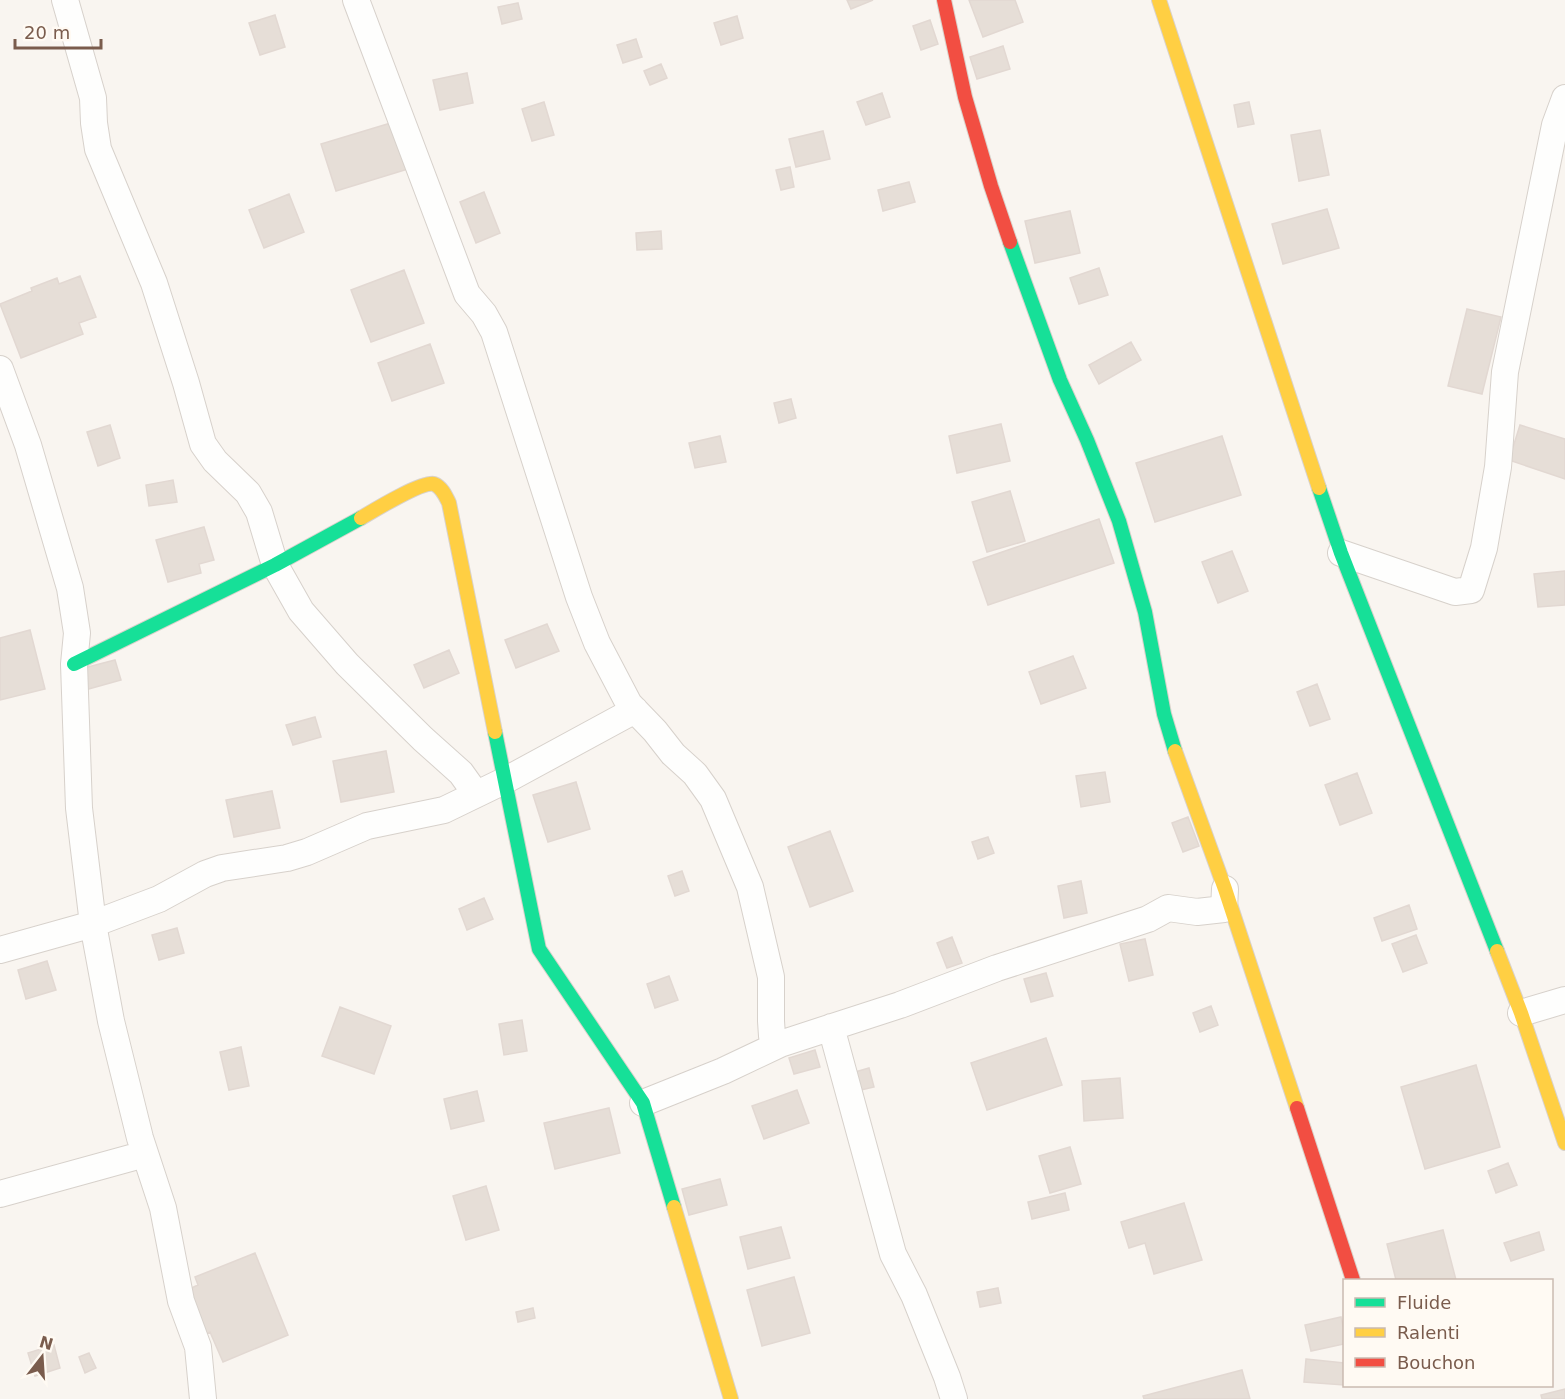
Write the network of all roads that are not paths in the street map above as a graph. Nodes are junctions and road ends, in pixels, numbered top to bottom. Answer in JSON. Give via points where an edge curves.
{"nodes":[{"id":1,"x":65,"y":0,"type":"edge"},
{"id":2,"x":356,"y":0,"type":"edge"},
{"id":3,"x":944,"y":0,"type":"edge"},
{"id":4,"x":1159,"y":0,"type":"edge"},
{"id":5,"x":1565,"y":98,"type":"edge"},
{"id":6,"x":0,"y":369,"type":"edge"},
{"id":7,"x":1341,"y":553,"type":"junction"},
{"id":8,"x":275,"y":565,"type":"junction"},
{"id":9,"x":74,"y":664,"type":"junction"},
{"id":10,"x":635,"y":710,"type":"junction"},
{"id":11,"x":506,"y":780,"type":"junction"},
{"id":12,"x":476,"y":794,"type":"junction"},
{"id":13,"x":1225,"y":889,"type":"junction"},
{"id":14,"x":93,"y":924,"type":"junction"},
{"id":15,"x":0,"y":950,"type":"edge"},
{"id":16,"x":1565,"y":1000,"type":"edge"},
{"id":17,"x":1521,"y":1013,"type":"junction"},
{"id":18,"x":831,"y":1027,"type":"junction"},
{"id":19,"x":780,"y":1044,"type":"junction"},
{"id":20,"x":643,"y":1103,"type":"junction"},
{"id":21,"x":1565,"y":1143,"type":"edge"},
{"id":22,"x":145,"y":1154,"type":"junction"},
{"id":23,"x":0,"y":1194,"type":"edge"},
{"id":24,"x":1352,"y":1279,"type":"edge"},
{"id":25,"x":203,"y":1399,"type":"edge"},
{"id":26,"x":731,"y":1399,"type":"edge"},
{"id":27,"x":954,"y":1399,"type":"edge"}],
"edges":[{"from":1,"to":8,"type":"street","via":[[93,98],[98,149],[154,283],[204,444],[248,493],[259,512]]},
{"from":2,"to":10,"type":"street","via":[[467,294],[494,332],[593,634]]},
{"from":3,"to":13,"type":"street","via":[[965,97],[991,186],[1060,380],[1119,521],[1145,612],[1164,714]]},
{"from":4,"to":7,"type":"street"},
{"from":5,"to":7,"type":"street","via":[[1555,125],[1505,372],[1498,467],[1484,548],[1472,590],[1455,592]]},
{"from":6,"to":9,"type":"street","via":[[28,445],[70,588],[77,633]]},
{"from":7,"to":17,"type":"street"},
{"from":8,"to":9,"type":"street"},
{"from":8,"to":11,"type":"street","via":[[427,483],[441,489],[449,503]]},
{"from":8,"to":12,"type":"street","via":[[301,611],[339,655],[461,773]]},
{"from":9,"to":14,"type":"street","via":[[79,808]]},
{"from":10,"to":11,"type":"street"},
{"from":10,"to":19,"type":"street","via":[[713,799],[750,887],[771,977],[772,1036]]},
{"from":11,"to":12,"type":"street"},
{"from":11,"to":20,"type":"street","via":[[539,948]]},
{"from":12,"to":14,"type":"street","via":[[444,810],[367,826],[287,858],[222,868],[159,899]]},
{"from":13,"to":18,"type":"street","via":[[1224,909],[1197,912],[1168,908],[1148,919]]},
{"from":13,"to":24,"type":"street"},
{"from":14,"to":15,"type":"street"},
{"from":14,"to":22,"type":"street","via":[[111,1021]]},
{"from":16,"to":17,"type":"street"},
{"from":17,"to":21,"type":"street"},
{"from":18,"to":19,"type":"street"},
{"from":18,"to":27,"type":"street","via":[[893,1254],[914,1295]]},
{"from":19,"to":20,"type":"street"},
{"from":20,"to":26,"type":"street"},
{"from":22,"to":23,"type":"street"},
{"from":22,"to":25,"type":"street","via":[[163,1208],[181,1301],[198,1347]]}]}
